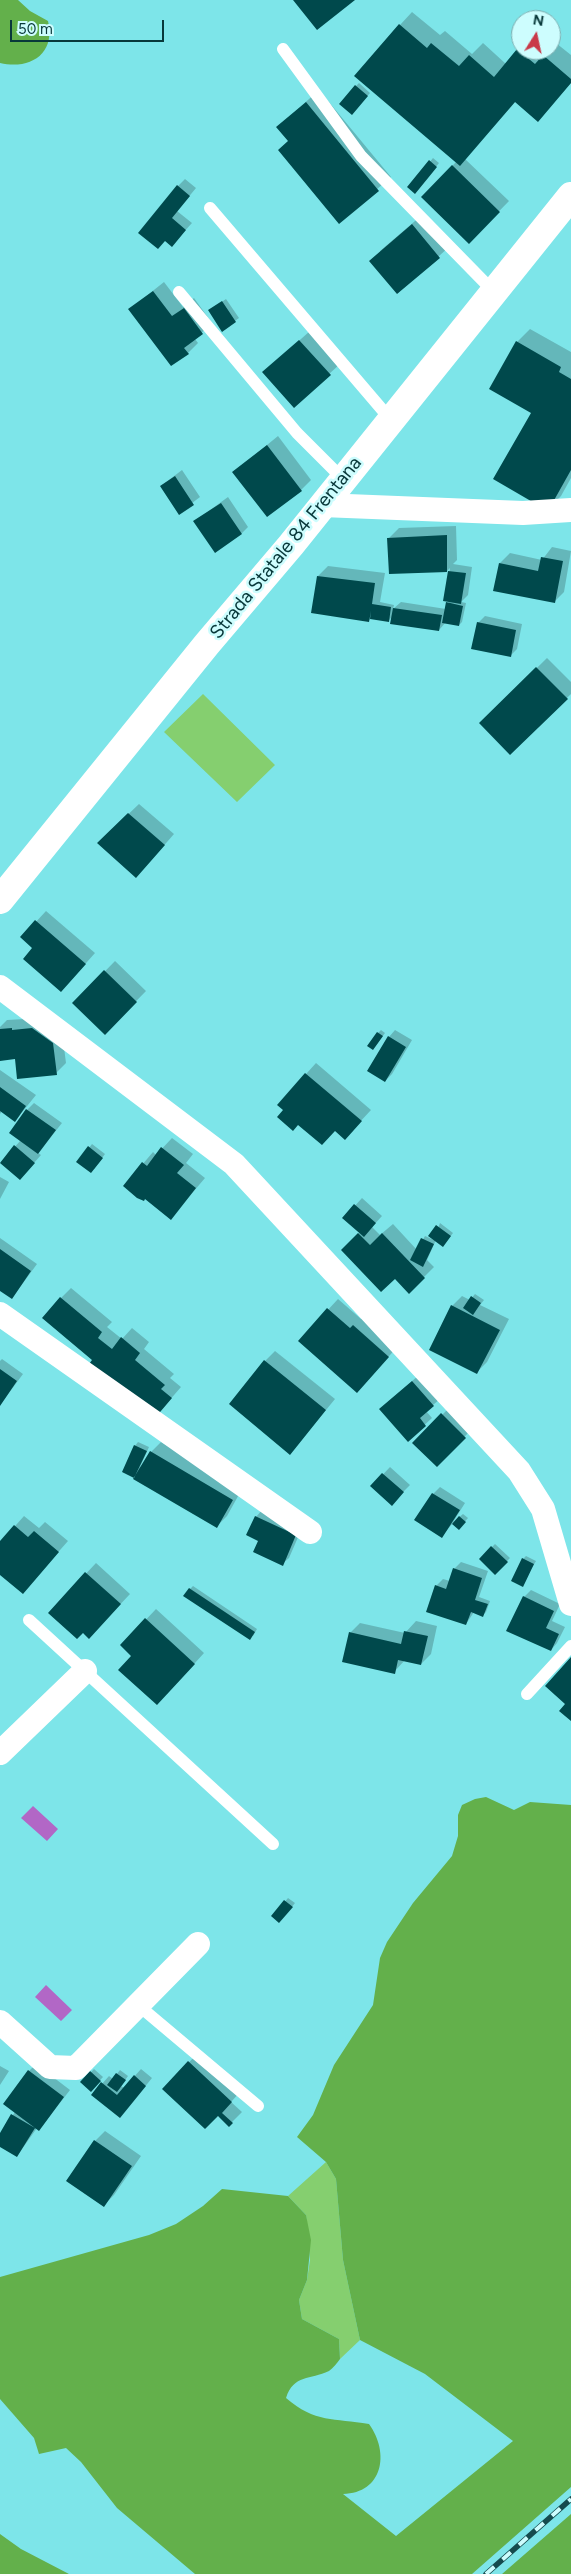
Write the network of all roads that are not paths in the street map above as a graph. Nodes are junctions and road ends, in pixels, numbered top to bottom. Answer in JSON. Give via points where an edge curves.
{"nodes":[{"id":1,"x":283,"y":49,"type":"dead end"},
{"id":2,"x":571,"y":196,"type":"edge"},
{"id":3,"x":210,"y":208,"type":"dead end"},
{"id":4,"x":179,"y":292,"type":"dead end"},
{"id":5,"x":495,"y":293,"type":"junction"},
{"id":6,"x":391,"y":420,"type":"junction"},
{"id":7,"x":342,"y":478,"type":"junction"},
{"id":8,"x":322,"y":505,"type":"junction"},
{"id":9,"x":571,"y":510,"type":"edge"},
{"id":10,"x":0,"y":900,"type":"edge"},
{"id":11,"x":0,"y":987,"type":"edge"},
{"id":12,"x":0,"y":1314,"type":"edge"},
{"id":13,"x":310,"y":1532,"type":"dead end"},
{"id":14,"x":571,"y":1604,"type":"edge"},
{"id":15,"x":29,"y":1620,"type":"dead end"},
{"id":16,"x":571,"y":1646,"type":"edge"},
{"id":17,"x":85,"y":1671,"type":"junction"},
{"id":18,"x":527,"y":1694,"type":"dead end"},
{"id":19,"x":0,"y":1753,"type":"edge"},
{"id":20,"x":274,"y":1844,"type":"dead end"},
{"id":21,"x":198,"y":1944,"type":"dead end"},
{"id":22,"x":138,"y":2005,"type":"junction"},
{"id":23,"x":0,"y":2022,"type":"edge"},
{"id":24,"x":258,"y":2106,"type":"dead end"}],
"edges":[{"from":1,"to":5,"type":"lane","via":[[361,156]]},
{"from":2,"to":5,"type":"main road","name":"Strada Statale 84 Frentana"},
{"from":3,"to":6,"type":"lane"},
{"from":4,"to":7,"type":"lane","via":[[297,433]]},
{"from":5,"to":6,"type":"main road","name":"Strada Statale 84 Frentana"},
{"from":6,"to":7,"type":"main road","name":"Strada Statale 84 Frentana"},
{"from":7,"to":8,"type":"main road","name":"Strada Statale 84 Frentana"},
{"from":8,"to":9,"type":"street","via":[[524,513]]},
{"from":8,"to":10,"type":"main road","name":"Strada Statale 84 Frentana"},
{"from":11,"to":14,"type":"street","via":[[234,1164],[519,1471],[544,1509]]},
{"from":12,"to":13,"type":"street"},
{"from":15,"to":17,"type":"lane"},
{"from":16,"to":18,"type":"lane"},
{"from":17,"to":19,"type":"street"},
{"from":17,"to":20,"type":"lane"},
{"from":21,"to":22,"type":"street"},
{"from":22,"to":23,"type":"street","via":[[76,2068],[50,2067]]},
{"from":22,"to":24,"type":"lane"}]}
